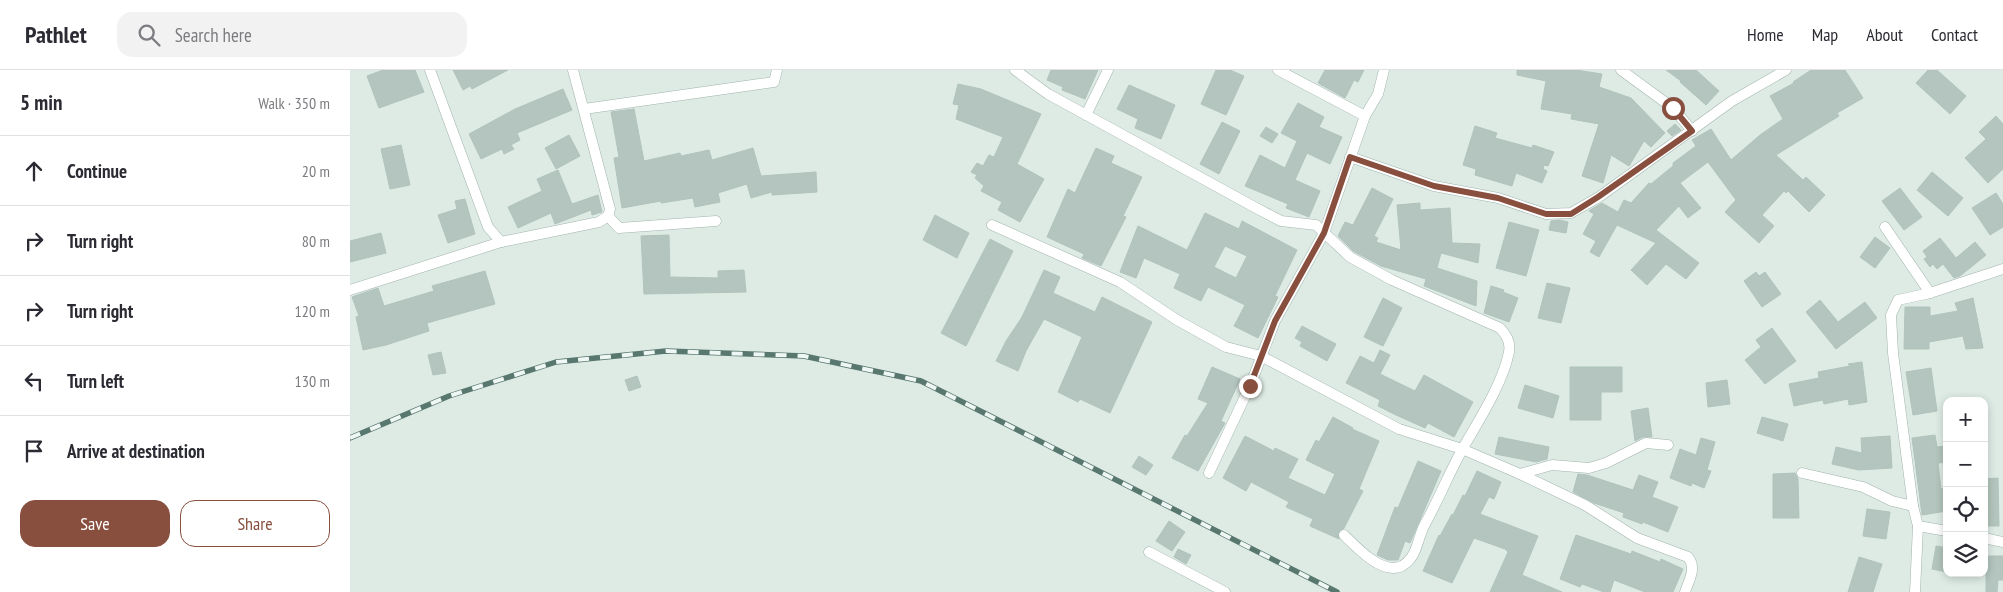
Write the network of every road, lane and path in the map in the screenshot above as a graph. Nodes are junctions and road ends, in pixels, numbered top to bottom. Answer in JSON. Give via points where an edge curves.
{"nodes":[{"id":1,"x":430,"y":70,"type":"edge"},
{"id":2,"x":573,"y":70,"type":"edge"},
{"id":3,"x":777,"y":70,"type":"edge"},
{"id":4,"x":1015,"y":70,"type":"edge"},
{"id":5,"x":1108,"y":70,"type":"edge"},
{"id":6,"x":1278,"y":70,"type":"edge"},
{"id":7,"x":1384,"y":70,"type":"edge"},
{"id":8,"x":1621,"y":70,"type":"edge"},
{"id":9,"x":1786,"y":70,"type":"edge"},
{"id":10,"x":584,"y":109,"type":"junction"},
{"id":11,"x":1086,"y":115,"type":"junction"},
{"id":12,"x":1365,"y":116,"type":"junction"},
{"id":13,"x":1692,"y":131,"type":"junction"},
{"id":14,"x":1350,"y":157,"type":"junction"},
{"id":15,"x":608,"y":216,"type":"junction"},
{"id":16,"x":716,"y":221,"type":"dead end"},
{"id":17,"x":992,"y":225,"type":"dead end"},
{"id":18,"x":1885,"y":227,"type":"dead end"},
{"id":19,"x":1324,"y":233,"type":"junction"},
{"id":20,"x":501,"y":242,"type":"junction"},
{"id":21,"x":2003,"y":269,"type":"edge"},
{"id":22,"x":350,"y":290,"type":"edge"},
{"id":23,"x":1930,"y":294,"type":"junction"},
{"id":24,"x":1261,"y":356,"type":"junction"},
{"id":25,"x":1668,"y":445,"type":"dead end"},
{"id":26,"x":1462,"y":449,"type":"junction"},
{"id":27,"x":1209,"y":473,"type":"dead end"},
{"id":28,"x":1802,"y":473,"type":"dead end"},
{"id":29,"x":1520,"y":474,"type":"junction"},
{"id":30,"x":1913,"y":506,"type":"junction"},
{"id":31,"x":1918,"y":526,"type":"junction"},
{"id":32,"x":1943,"y":530,"type":"edge"},
{"id":33,"x":1344,"y":535,"type":"dead end"},
{"id":34,"x":1988,"y":539,"type":"edge"},
{"id":35,"x":2003,"y":542,"type":"edge"},
{"id":36,"x":1149,"y":552,"type":"dead end"},
{"id":37,"x":1225,"y":592,"type":"edge"},
{"id":38,"x":1684,"y":592,"type":"edge"},
{"id":39,"x":1915,"y":592,"type":"edge"}],
"edges":[{"from":1,"to":20,"type":"street","via":[[488,227]]},
{"from":2,"to":10,"type":"street"},
{"from":3,"to":10,"type":"street","via":[[774,82]]},
{"from":4,"to":11,"type":"street","via":[[1048,94]]},
{"from":5,"to":11,"type":"street"},
{"from":6,"to":12,"type":"street"},
{"from":7,"to":12,"type":"street","via":[[1378,94]]},
{"from":8,"to":13,"type":"street","via":[[1673,108]]},
{"from":9,"to":13,"type":"street","via":[[1732,101]]},
{"from":10,"to":15,"type":"street","via":[[610,209]]},
{"from":11,"to":19,"type":"street","via":[[1281,221],[1316,225]]},
{"from":12,"to":14,"type":"street"},
{"from":13,"to":14,"type":"street","via":[[1571,214],[1546,214],[1498,198],[1434,186]]},
{"from":14,"to":19,"type":"street"},
{"from":15,"to":16,"type":"street","via":[[619,228]]},
{"from":15,"to":20,"type":"street","via":[[599,222]]},
{"from":17,"to":24,"type":"street","via":[[1120,282],[1176,320],[1226,347]]},
{"from":18,"to":23,"type":"street"},
{"from":19,"to":24,"type":"street","via":[[1275,321]]},
{"from":19,"to":26,"type":"street","via":[[1350,257],[1392,280],[1500,328],[1507,336],[1510,350],[1503,371],[1478,425]]},
{"from":20,"to":22,"type":"street"},
{"from":21,"to":23,"type":"street"},
{"from":23,"to":30,"type":"street","via":[[1898,300],[1890,315],[1892,353]]},
{"from":24,"to":26,"type":"street","via":[[1399,429]]},
{"from":24,"to":27,"type":"street"},
{"from":25,"to":29,"type":"street","via":[[1646,443],[1589,468],[1552,465]]},
{"from":26,"to":29,"type":"street"},
{"from":26,"to":33,"type":"street","via":[[1421,531],[1412,557],[1401,567],[1377,563]]},
{"from":28,"to":30,"type":"street","via":[[1863,487],[1892,501]]},
{"from":29,"to":38,"type":"street","via":[[1585,505],[1637,538],[1688,557],[1694,568]]},
{"from":30,"to":31,"type":"street"},
{"from":31,"to":32,"type":"street"},
{"from":31,"to":39,"type":"street"},
{"from":34,"to":35,"type":"street"},
{"from":36,"to":37,"type":"street"}]}
